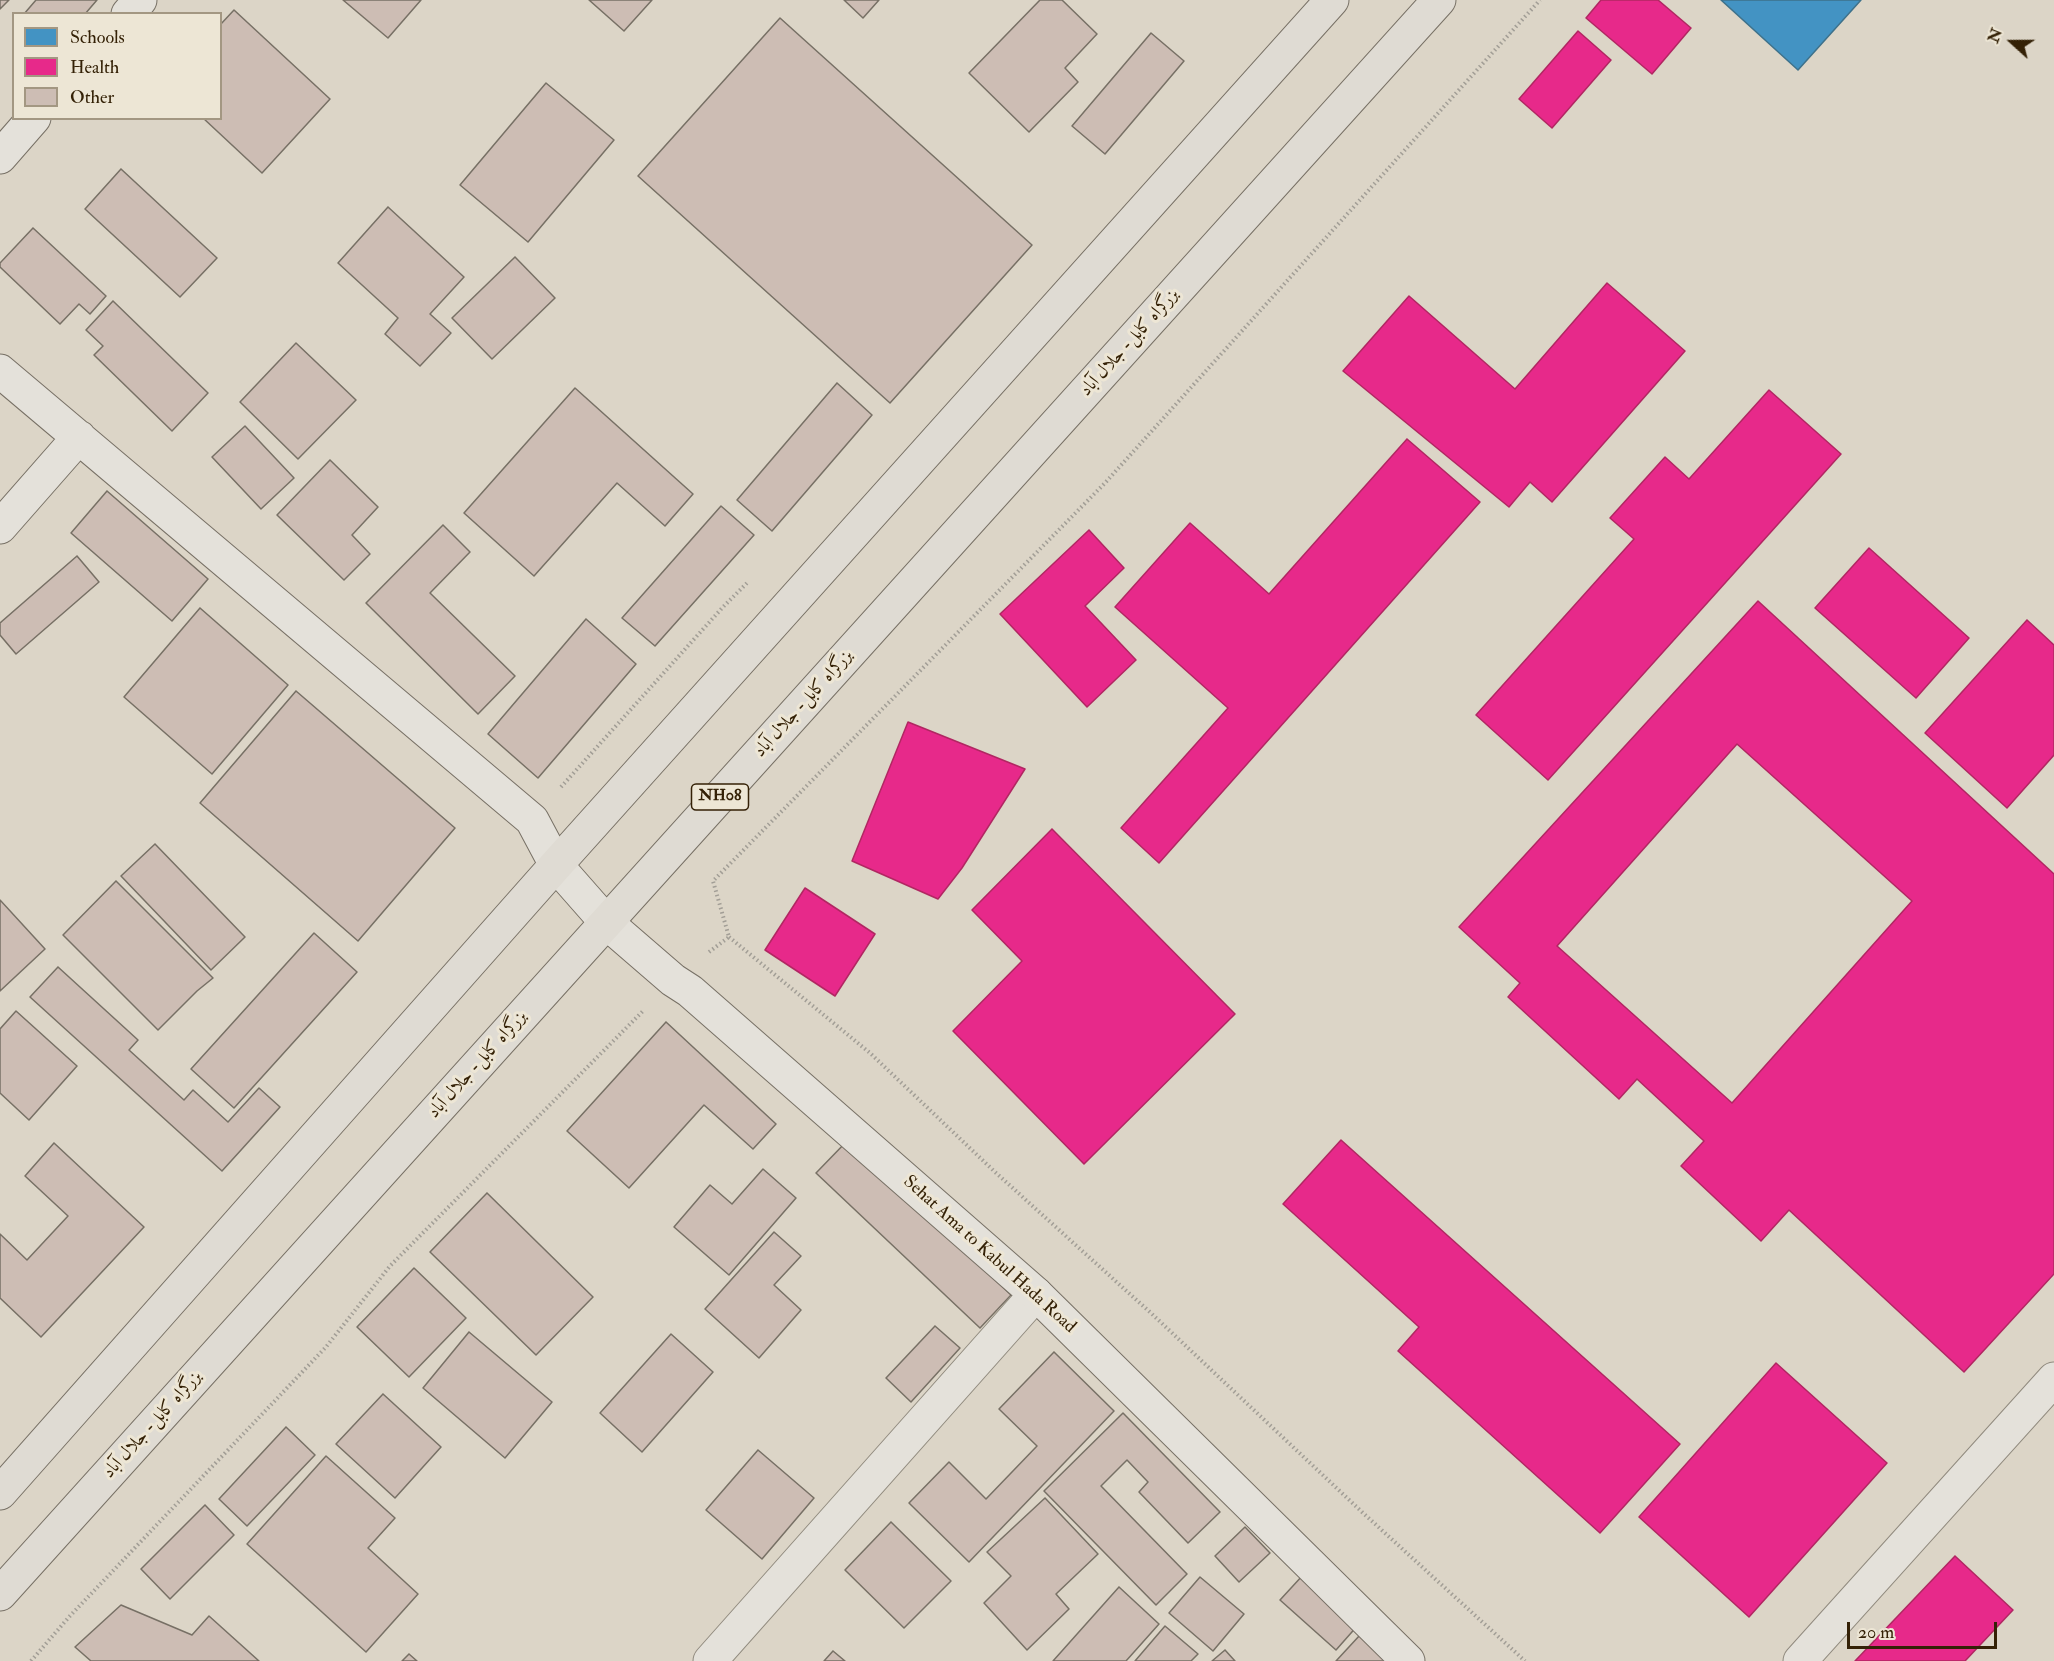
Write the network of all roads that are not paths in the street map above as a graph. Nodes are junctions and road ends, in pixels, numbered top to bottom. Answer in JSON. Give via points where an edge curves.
{"nodes":[{"id":1,"x":140,"y":0,"type":"edge"},
{"id":2,"x":1332,"y":0,"type":"edge"},
{"id":3,"x":1439,"y":0,"type":"edge"},
{"id":4,"x":130,"y":12,"type":"edge"},
{"id":5,"x":32,"y":120,"type":"edge"},
{"id":6,"x":0,"y":157,"type":"edge"},
{"id":7,"x":0,"y":371,"type":"edge"},
{"id":8,"x":79,"y":437,"type":"junction"},
{"id":9,"x":0,"y":527,"type":"edge"},
{"id":10,"x":556,"y":865,"type":"junction"},
{"id":11,"x":607,"y":923,"type":"junction"},
{"id":12,"x":1036,"y":1294,"type":"junction"},
{"id":13,"x":2054,"y":1379,"type":"edge"},
{"id":14,"x":0,"y":1493,"type":"edge"},
{"id":15,"x":0,"y":1594,"type":"edge"},
{"id":16,"x":710,"y":1661,"type":"edge"},
{"id":17,"x":1408,"y":1661,"type":"edge"},
{"id":18,"x":1800,"y":1661,"type":"edge"}],
"edges":[{"from":1,"to":4,"type":"street"},
{"from":2,"to":10,"type":"highway"},
{"from":3,"to":11,"type":"highway","name":"بزرگراه کابل- جلال آباد","number":"NH08"},
{"from":5,"to":6,"type":"street"},
{"from":7,"to":8,"type":"street","name":"Sehat Ama to Kabul Hada Road"},
{"from":8,"to":9,"type":"street"},
{"from":8,"to":10,"type":"street","name":"Sehat Ama to Kabul Hada Road","via":[[532,820]]},
{"from":10,"to":11,"type":"street","name":"Sehat Ama to Kabul Hada Road"},
{"from":10,"to":14,"type":"highway"},
{"from":11,"to":12,"type":"street","name":"Sehat Ama to Kabul Hada Road"},
{"from":11,"to":15,"type":"highway","name":"بزرگراه کابل- جلال آباد","number":"NH08"},
{"from":12,"to":16,"type":"street"},
{"from":12,"to":17,"type":"street","name":"Sehat Ama to Kabul Hada Road"},
{"from":13,"to":18,"type":"street"}]}
